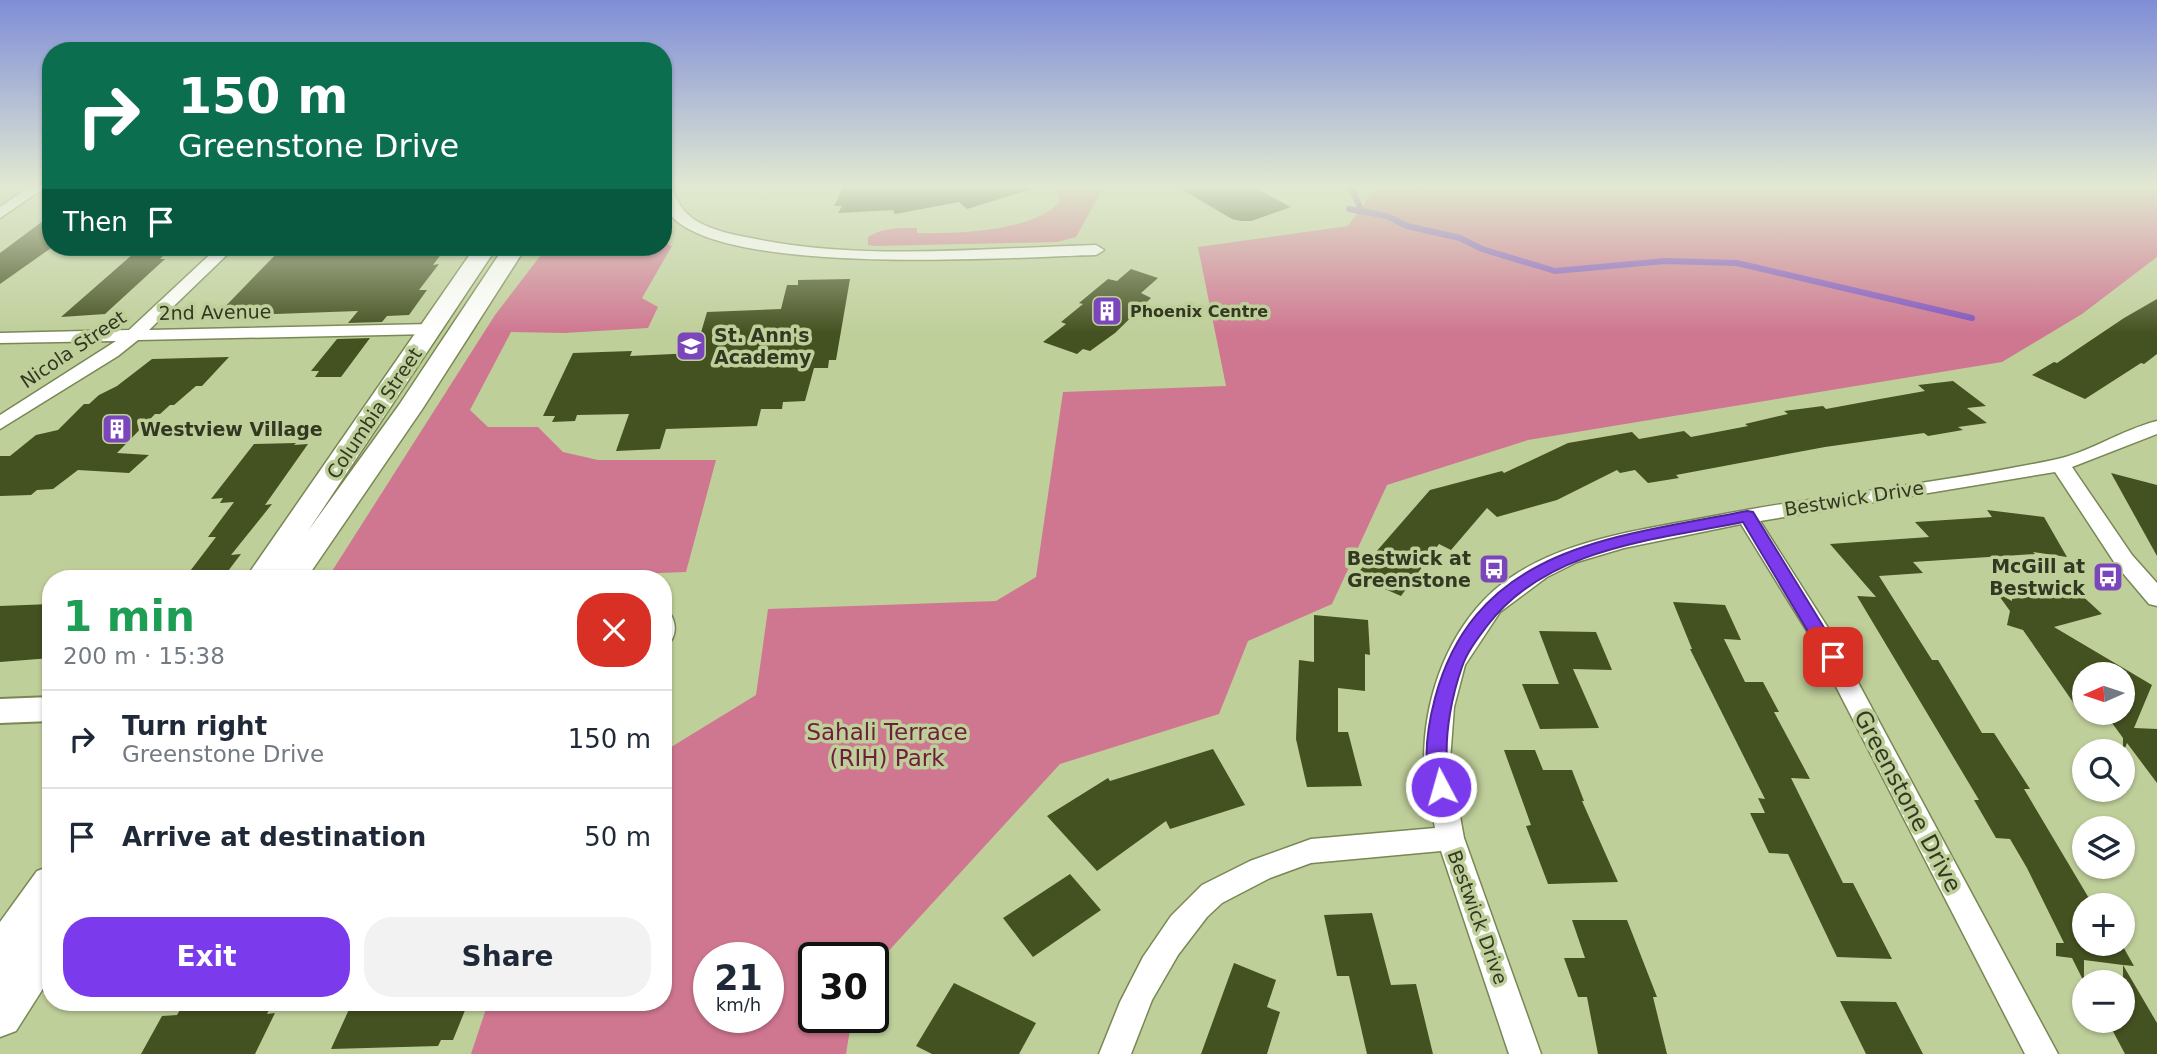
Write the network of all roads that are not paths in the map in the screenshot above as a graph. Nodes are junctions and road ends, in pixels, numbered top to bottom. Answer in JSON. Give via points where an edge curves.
{"nodes":[{"id":1,"x":722,"y":235,"type":"edge"},
{"id":2,"x":1096,"y":250,"type":"dead end"},
{"id":3,"x":217,"y":256,"type":"edge"},
{"id":4,"x":480,"y":256,"type":"edge"},
{"id":5,"x":509,"y":256,"type":"edge"},
{"id":6,"x":432,"y":329,"type":"junction"},
{"id":7,"x":134,"y":335,"type":"junction"},
{"id":8,"x":0,"y":338,"type":"edge"},
{"id":9,"x":0,"y":423,"type":"edge"},
{"id":10,"x":2157,"y":427,"type":"edge"},
{"id":11,"x":2060,"y":466,"type":"junction"},
{"id":12,"x":1747,"y":516,"type":"junction"},
{"id":13,"x":266,"y":570,"type":"edge"},
{"id":14,"x":296,"y":570,"type":"edge"},
{"id":15,"x":2157,"y":598,"type":"edge"},
{"id":16,"x":42,"y":709,"type":"edge"},
{"id":17,"x":0,"y":711,"type":"edge"},
{"id":18,"x":1450,"y":838,"type":"junction"},
{"id":19,"x":42,"y":897,"type":"edge"},
{"id":20,"x":42,"y":953,"type":"edge"},
{"id":21,"x":0,"y":957,"type":"edge"},
{"id":22,"x":0,"y":1016,"type":"edge"},
{"id":23,"x":1115,"y":1054,"type":"edge"},
{"id":24,"x":1525,"y":1054,"type":"edge"},
{"id":25,"x":2042,"y":1054,"type":"edge"}],
"edges":[{"from":1,"to":2,"type":"street","via":[[844,255]]},
{"from":3,"to":7,"type":"street","name":"Nicola Street"},
{"from":4,"to":6,"type":"main road","name":"Columbia Street"},
{"from":5,"to":14,"type":"main road","name":"Columbia Street"},
{"from":6,"to":7,"type":"street","name":"2nd Avenue"},
{"from":6,"to":13,"type":"main road","name":"Columbia Street"},
{"from":7,"to":8,"type":"street","name":"2nd Avenue"},
{"from":7,"to":9,"type":"street","name":"Nicola Street"},
{"from":10,"to":11,"type":"street","name":"Bestwick Drive"},
{"from":11,"to":12,"type":"street","name":"Bestwick Drive"},
{"from":11,"to":15,"type":"street","via":[[2124,560]]},
{"from":12,"to":18,"type":"street","name":"Bestwick Drive","via":[[1622,541],[1569,557],[1530,578],[1492,607],[1453,665],[1442,707],[1437,761]]},
{"from":12,"to":25,"type":"street","name":"Greenstone Drive","via":[[1820,634]]},
{"from":16,"to":17,"type":"street"},
{"from":18,"to":23,"type":"street","via":[[1311,851],[1211,894],[1170,938]]},
{"from":18,"to":24,"type":"street","name":"Bestwick Drive"},
{"from":19,"to":21,"type":"main road"},
{"from":20,"to":22,"type":"main road"}]}
